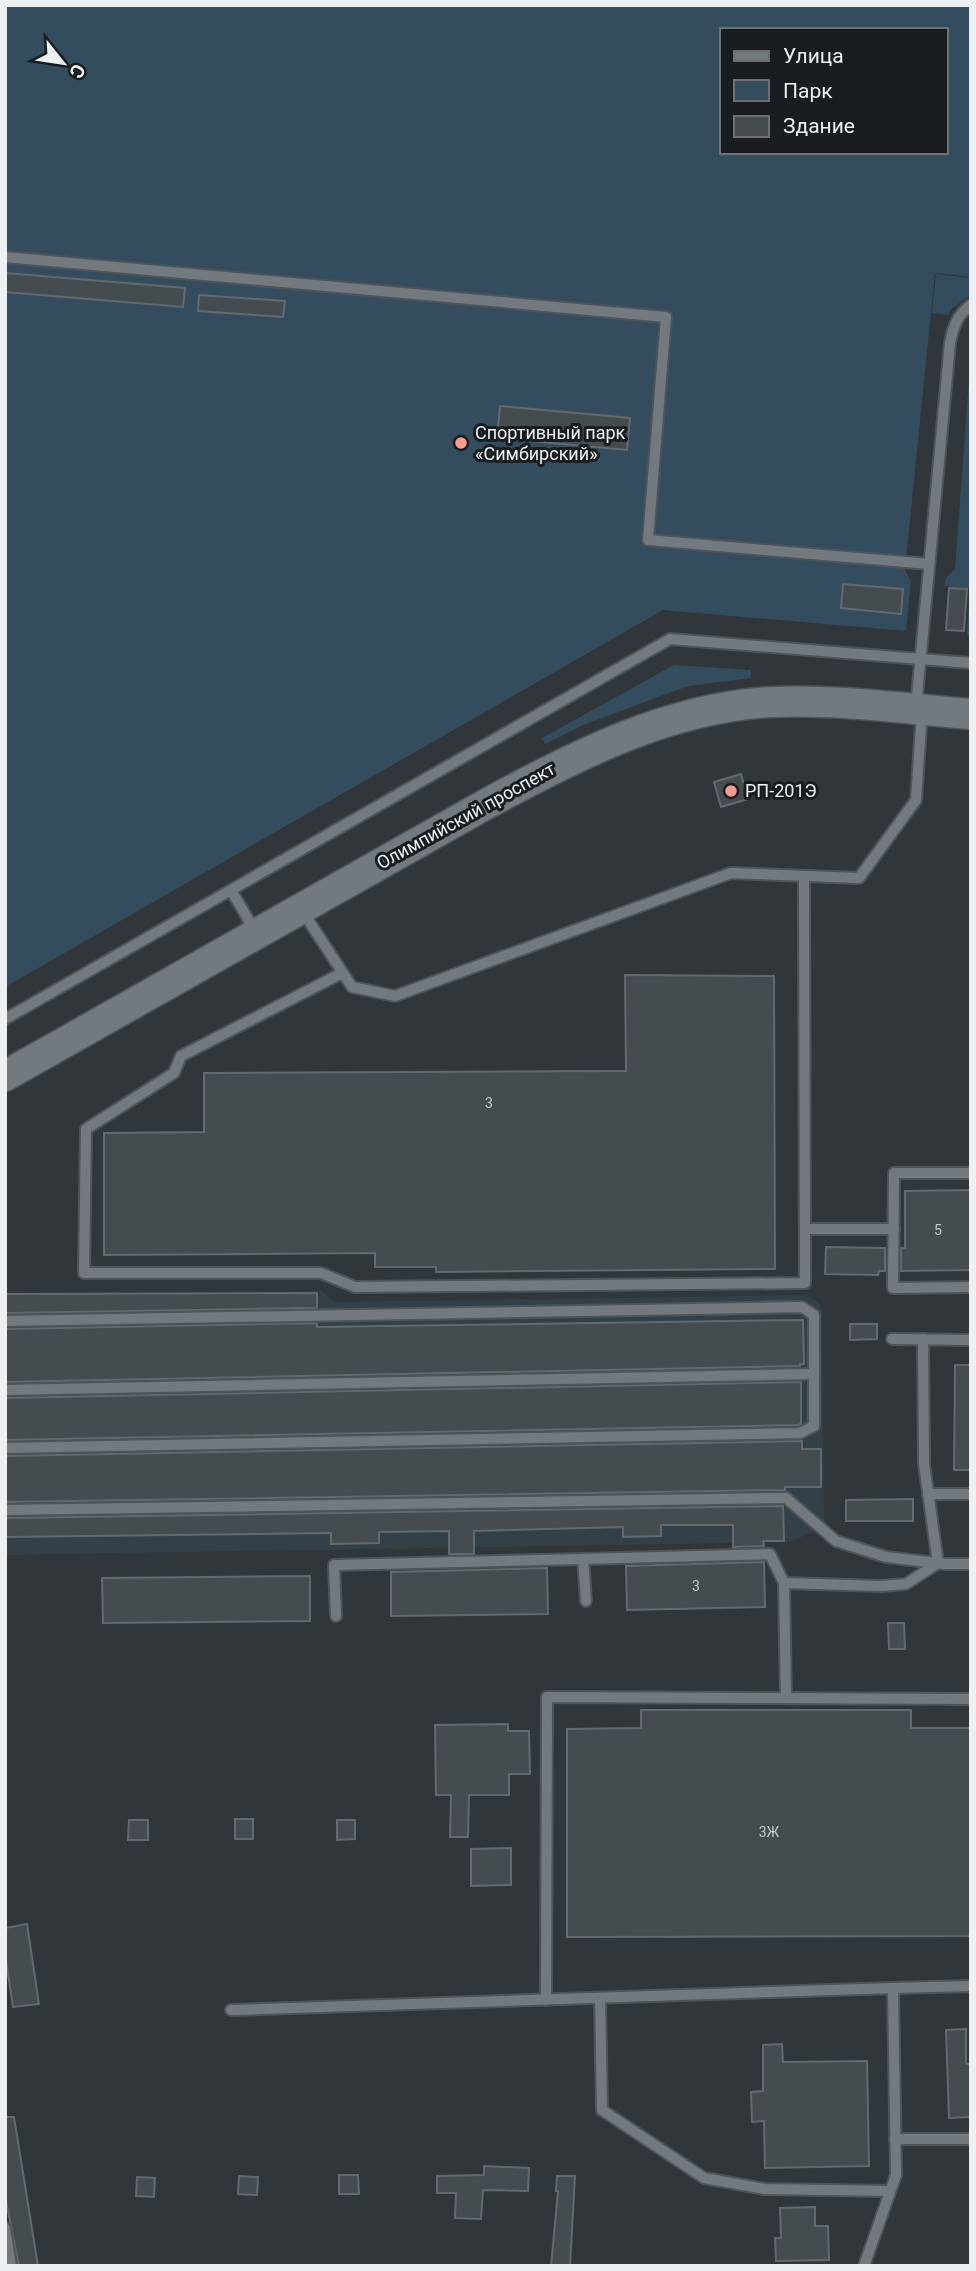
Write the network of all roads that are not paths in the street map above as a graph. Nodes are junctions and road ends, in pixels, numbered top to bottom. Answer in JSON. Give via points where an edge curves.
{"nodes":[{"id":1,"x":5,"y":257,"type":"edge"},
{"id":2,"x":971,"y":305,"type":"edge"},
{"id":3,"x":929,"y":564,"type":"junction"},
{"id":4,"x":921,"y":659,"type":"junction"},
{"id":5,"x":971,"y":663,"type":"edge"},
{"id":6,"x":919,"y":710,"type":"junction"},
{"id":7,"x":971,"y":714,"type":"edge"},
{"id":8,"x":804,"y":876,"type":"junction"},
{"id":9,"x":231,"y":890,"type":"junction"},
{"id":10,"x":301,"y":909,"type":"junction"},
{"id":11,"x":256,"y":934,"type":"junction"},
{"id":12,"x":342,"y":973,"type":"junction"},
{"id":13,"x":5,"y":1019,"type":"edge"},
{"id":14,"x":5,"y":1076,"type":"edge"},
{"id":15,"x":971,"y":1173,"type":"edge"},
{"id":16,"x":894,"y":1228,"type":"junction"},
{"id":17,"x":805,"y":1229,"type":"junction"},
{"id":18,"x":971,"y":1287,"type":"edge"},
{"id":19,"x":5,"y":1321,"type":"edge"},
{"id":20,"x":892,"y":1339,"type":"dead end"},
{"id":21,"x":923,"y":1339,"type":"junction"},
{"id":22,"x":971,"y":1340,"type":"edge"},
{"id":23,"x":814,"y":1374,"type":"junction"},
{"id":24,"x":5,"y":1390,"type":"edge"},
{"id":25,"x":5,"y":1448,"type":"edge"},
{"id":26,"x":928,"y":1494,"type":"junction"},
{"id":27,"x":971,"y":1494,"type":"edge"},
{"id":28,"x":5,"y":1510,"type":"edge"},
{"id":29,"x":583,"y":1559,"type":"junction"},
{"id":30,"x":938,"y":1563,"type":"junction"},
{"id":31,"x":971,"y":1564,"type":"edge"},
{"id":32,"x":784,"y":1583,"type":"junction"},
{"id":33,"x":586,"y":1601,"type":"dead end"},
{"id":34,"x":336,"y":1616,"type":"dead end"},
{"id":35,"x":786,"y":1698,"type":"junction"},
{"id":36,"x":971,"y":1699,"type":"edge"},
{"id":37,"x":971,"y":1986,"type":"edge"},
{"id":38,"x":893,"y":1988,"type":"junction"},
{"id":39,"x":600,"y":1998,"type":"junction"},
{"id":40,"x":546,"y":2000,"type":"junction"},
{"id":41,"x":231,"y":2010,"type":"dead end"},
{"id":42,"x":971,"y":2138,"type":"edge"},
{"id":43,"x":895,"y":2139,"type":"junction"},
{"id":44,"x":890,"y":2191,"type":"junction"},
{"id":45,"x":5,"y":2228,"type":"edge"},
{"id":46,"x":11,"y":2266,"type":"edge"},
{"id":47,"x":864,"y":2266,"type":"edge"}],
"edges":[{"from":1,"to":3,"type":"lane","via":[[666,317],[648,540]]},
{"from":2,"to":3,"type":"lane","via":[[953,326],[950,344]]},
{"from":3,"to":4,"type":"lane"},
{"from":4,"to":5,"type":"lane"},
{"from":4,"to":6,"type":"lane"},
{"from":4,"to":9,"type":"lane","via":[[670,639]]},
{"from":6,"to":7,"type":"street","name":"Олимпийский проспект"},
{"from":6,"to":8,"type":"lane","via":[[916,800],[859,878]]},
{"from":6,"to":10,"type":"street","name":"Олимпийский проспект","via":[[772,702],[683,716],[564,762]]},
{"from":8,"to":12,"type":"lane","via":[[731,873],[395,996],[352,987]]},
{"from":8,"to":17,"type":"lane"},
{"from":9,"to":11,"type":"lane"},
{"from":9,"to":13,"type":"lane"},
{"from":10,"to":11,"type":"street","name":"Олимпийский проспект"},
{"from":10,"to":12,"type":"lane"},
{"from":11,"to":14,"type":"street","name":"Олимпийский проспект"},
{"from":12,"to":17,"type":"lane","via":[[181,1056],[174,1073],[86,1129],[84,1273],[321,1273],[355,1287],[805,1283]]},
{"from":15,"to":16,"type":"lane","via":[[894,1173]]},
{"from":16,"to":17,"type":"lane"},
{"from":16,"to":18,"type":"lane","via":[[893,1288]]},
{"from":19,"to":23,"type":"lane","via":[[802,1307],[814,1315]]},
{"from":20,"to":21,"type":"lane"},
{"from":21,"to":22,"type":"lane"},
{"from":21,"to":26,"type":"lane"},
{"from":23,"to":24,"type":"lane"},
{"from":23,"to":25,"type":"lane","via":[[814,1426],[800,1433]]},
{"from":26,"to":27,"type":"lane"},
{"from":26,"to":30,"type":"lane"},
{"from":28,"to":30,"type":"lane","via":[[786,1497],[836,1541],[886,1557]]},
{"from":29,"to":32,"type":"lane","via":[[770,1554]]},
{"from":29,"to":33,"type":"lane"},
{"from":29,"to":34,"type":"lane","via":[[334,1564]]},
{"from":30,"to":31,"type":"lane"},
{"from":30,"to":32,"type":"lane","via":[[906,1584]]},
{"from":32,"to":35,"type":"lane"},
{"from":35,"to":36,"type":"lane"},
{"from":35,"to":40,"type":"lane","via":[[547,1696]]},
{"from":37,"to":38,"type":"lane"},
{"from":38,"to":39,"type":"lane"},
{"from":38,"to":43,"type":"lane"},
{"from":39,"to":40,"type":"lane"},
{"from":39,"to":44,"type":"lane","via":[[602,2110],[636,2133],[704,2178],[765,2189]]},
{"from":40,"to":41,"type":"lane"},
{"from":42,"to":43,"type":"lane"},
{"from":43,"to":44,"type":"lane","via":[[896,2175]]},
{"from":44,"to":47,"type":"lane"},
{"from":45,"to":46,"type":"lane"}]}
